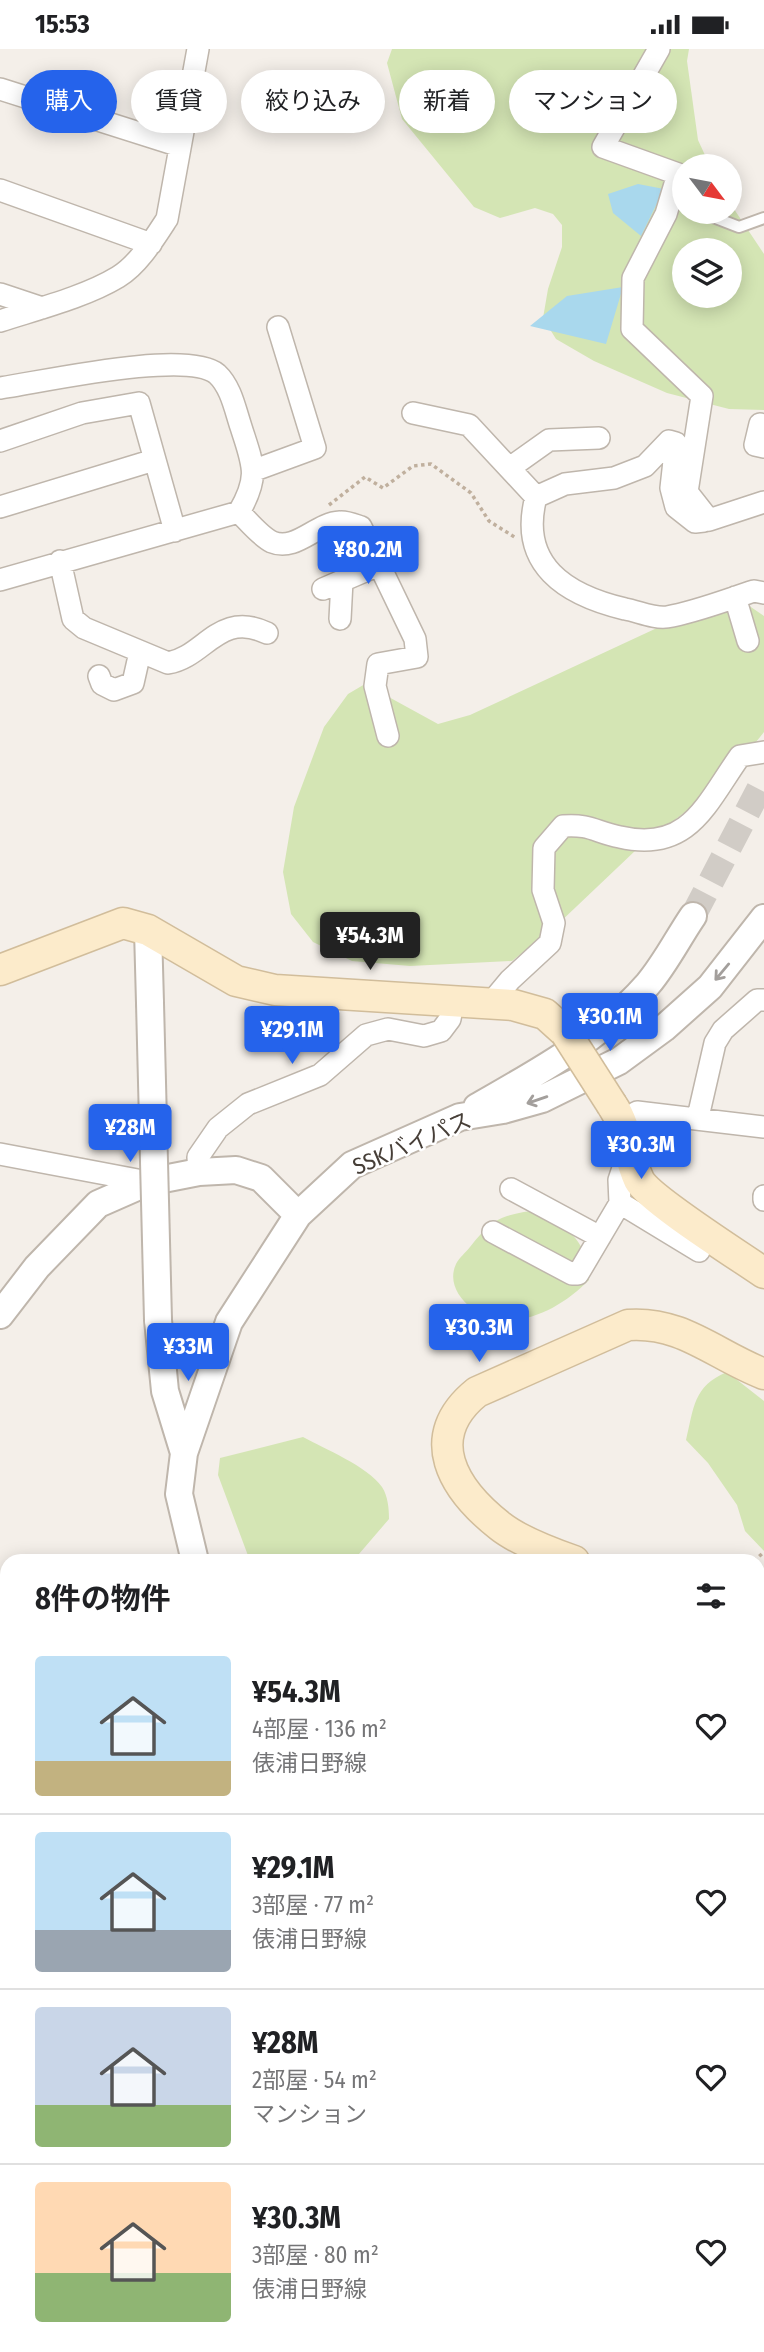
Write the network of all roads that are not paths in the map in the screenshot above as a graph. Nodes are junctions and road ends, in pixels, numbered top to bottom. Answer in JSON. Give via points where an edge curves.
{"nodes":[{"id":1,"x":198,"y":49,"type":"edge"},
{"id":2,"x":659,"y":49,"type":"edge"},
{"id":3,"x":0,"y":89,"type":"edge"},
{"id":4,"x":180,"y":146,"type":"junction"},
{"id":5,"x":0,"y":190,"type":"edge"},
{"id":6,"x":764,"y":218,"type":"edge"},
{"id":7,"x":733,"y":224,"type":"edge"},
{"id":8,"x":151,"y":244,"type":"junction"},
{"id":9,"x":0,"y":294,"type":"edge"},
{"id":10,"x":42,"y":308,"type":"junction"},
{"id":11,"x":0,"y":321,"type":"edge"},
{"id":12,"x":278,"y":327,"type":"dead end"},
{"id":13,"x":0,"y":388,"type":"edge"},
{"id":14,"x":413,"y":414,"type":"dead end"},
{"id":15,"x":599,"y":438,"type":"dead end"},
{"id":16,"x":0,"y":441,"type":"edge"},
{"id":17,"x":155,"y":460,"type":"junction"},
{"id":18,"x":511,"y":467,"type":"junction"},
{"id":19,"x":255,"y":470,"type":"junction"},
{"id":20,"x":536,"y":497,"type":"junction"},
{"id":21,"x":764,"y":502,"type":"edge"},
{"id":22,"x":0,"y":507,"type":"edge"},
{"id":23,"x":239,"y":512,"type":"junction"},
{"id":24,"x":709,"y":520,"type":"junction"},
{"id":25,"x":175,"y":531,"type":"junction"},
{"id":26,"x":60,"y":561,"type":"junction"},
{"id":27,"x":381,"y":564,"type":"junction"},
{"id":28,"x":0,"y":580,"type":"edge"},
{"id":29,"x":764,"y":593,"type":"edge"},
{"id":30,"x":735,"y":597,"type":"junction"},
{"id":31,"x":340,"y":619,"type":"dead end"},
{"id":32,"x":267,"y":633,"type":"dead end"},
{"id":33,"x":747,"y":641,"type":"dead end"},
{"id":34,"x":140,"y":652,"type":"junction"},
{"id":35,"x":99,"y":676,"type":"dead end"},
{"id":36,"x":388,"y":736,"type":"dead end"},
{"id":37,"x":764,"y":752,"type":"edge"},
{"id":38,"x":693,"y":916,"type":"tunnel mouth"},
{"id":39,"x":764,"y":918,"type":"edge"},
{"id":40,"x":148,"y":930,"type":"junction"},
{"id":41,"x":0,"y":970,"type":"edge"},
{"id":42,"x":764,"y":1000,"type":"edge"},
{"id":43,"x":453,"y":1002,"type":"junction"},
{"id":44,"x":490,"y":1003,"type":"junction"},
{"id":45,"x":618,"y":1113,"type":"junction"},
{"id":46,"x":460,"y":1117,"type":"junction"},
{"id":47,"x":698,"y":1117,"type":"junction"},
{"id":48,"x":764,"y":1127,"type":"edge"},
{"id":49,"x":628,"y":1153,"type":"junction"},
{"id":50,"x":0,"y":1154,"type":"edge"},
{"id":51,"x":199,"y":1172,"type":"junction"},
{"id":52,"x":148,"y":1182,"type":"junction"},
{"id":53,"x":511,"y":1189,"type":"dead end"},
{"id":54,"x":620,"y":1203,"type":"junction"},
{"id":55,"x":298,"y":1215,"type":"junction"},
{"id":56,"x":493,"y":1232,"type":"dead end"},
{"id":57,"x":600,"y":1237,"type":"junction"},
{"id":58,"x":699,"y":1251,"type":"dead end"},
{"id":59,"x":764,"y":1272,"type":"edge"},
{"id":60,"x":0,"y":1315,"type":"edge"},
{"id":61,"x":764,"y":1374,"type":"edge"},
{"id":62,"x":184,"y":1453,"type":"junction"},
{"id":63,"x":193,"y":1554,"type":"edge"},
{"id":64,"x":559,"y":1554,"type":"edge"}],
"edges":[{"from":1,"to":4,"type":"street"},
{"from":2,"to":24,"type":"street","via":[[603,148],[678,174],[666,214],[633,278],[632,329],[702,396],[687,492]]},
{"from":3,"to":4,"type":"street"},
{"from":4,"to":8,"type":"street","via":[[167,219]]},
{"from":5,"to":8,"type":"street"},
{"from":6,"to":7,"type":"lane"},
{"from":8,"to":10,"type":"street","via":[[119,277]]},
{"from":9,"to":10,"type":"street"},
{"from":10,"to":11,"type":"street"},
{"from":12,"to":19,"type":"street","via":[[315,448]]},
{"from":13,"to":19,"type":"street","via":[[159,364],[204,366],[226,383]]},
{"from":14,"to":18,"type":"street","via":[[469,425]]},
{"from":15,"to":18,"type":"street","via":[[549,440]]},
{"from":16,"to":17,"type":"street","via":[[82,413],[139,403]]},
{"from":17,"to":22,"type":"street"},
{"from":17,"to":25,"type":"street"},
{"from":18,"to":20,"type":"street"},
{"from":19,"to":23,"type":"street","via":[[253,486]]},
{"from":20,"to":24,"type":"street","via":[[565,484],[614,478],[645,465],[669,441],[676,443],[671,488],[676,507],[695,522]]},
{"from":20,"to":30,"type":"street","via":[[531,518],[533,542],[542,563],[558,580],[592,601],[664,618]]},
{"from":21,"to":24,"type":"street"},
{"from":23,"to":25,"type":"street"},
{"from":23,"to":27,"type":"street","via":[[279,544],[290,545],[341,521],[361,527]]},
{"from":25,"to":26,"type":"street"},
{"from":26,"to":28,"type":"street"},
{"from":26,"to":34,"type":"street","via":[[73,619],[84,628],[110,630]]},
{"from":27,"to":31,"type":"street","via":[[332,585]]},
{"from":27,"to":36,"type":"street","via":[[415,639],[417,657],[378,664],[375,686],[392,712]]},
{"from":29,"to":30,"type":"street"},
{"from":30,"to":33,"type":"street"},
{"from":32,"to":34,"type":"street","via":[[240,626],[212,635],[180,661],[167,663]]},
{"from":34,"to":35,"type":"street","via":[[133,683],[114,690],[102,684]]},
{"from":37,"to":44,"type":"street","via":[[740,756],[687,829],[667,838],[621,838],[585,824],[563,826],[544,848],[543,890],[554,923],[550,943]]},
{"from":38,"to":46,"type":"street","via":[[649,982],[612,1021],[546,1068]]},
{"from":39,"to":46,"type":"street","name":"SSKバイパス","one_way":true,"via":[[710,987],[619,1061],[542,1099]]},
{"from":40,"to":41,"type":"main road","via":[[122,923]]},
{"from":40,"to":43,"type":"main road","via":[[236,981]]},
{"from":40,"to":62,"type":"street","bridge":true,"via":[[158,1320],[165,1391]]},
{"from":42,"to":47,"type":"street","via":[[757,1000],[715,1043]]},
{"from":43,"to":44,"type":"main road"},
{"from":43,"to":51,"type":"street","via":[[450,1019],[441,1031],[424,1036],[388,1029],[366,1035],[320,1075],[248,1104],[218,1128],[198,1157]]},
{"from":44,"to":45,"type":"main road","bridge":true,"via":[[545,1014],[566,1033]]},
{"from":45,"to":47,"type":"street"},
{"from":45,"to":49,"type":"main road"},
{"from":46,"to":55,"type":"street","name":"SSKバイパス","via":[[352,1165]]},
{"from":47,"to":48,"type":"street"},
{"from":49,"to":54,"type":"street","via":[[619,1180]]},
{"from":49,"to":59,"type":"main road","via":[[641,1183]]},
{"from":50,"to":52,"type":"street"},
{"from":51,"to":52,"type":"street"},
{"from":51,"to":55,"type":"street","via":[[236,1170],[261,1178]]},
{"from":52,"to":60,"type":"street","via":[[98,1204]]},
{"from":53,"to":57,"type":"street"},
{"from":54,"to":57,"type":"street"},
{"from":54,"to":58,"type":"street"},
{"from":55,"to":62,"type":"street","name":"SSKバイパス","via":[[229,1322]]},
{"from":56,"to":57,"type":"street","via":[[572,1275],[578,1274]]},
{"from":61,"to":64,"type":"main road","via":[[669,1326],[628,1325],[477,1392],[461,1405],[450,1421],[445,1442],[452,1469],[468,1494],[501,1527]]},
{"from":62,"to":63,"type":"street","name":"SSKバイパス","via":[[179,1494]]}]}
